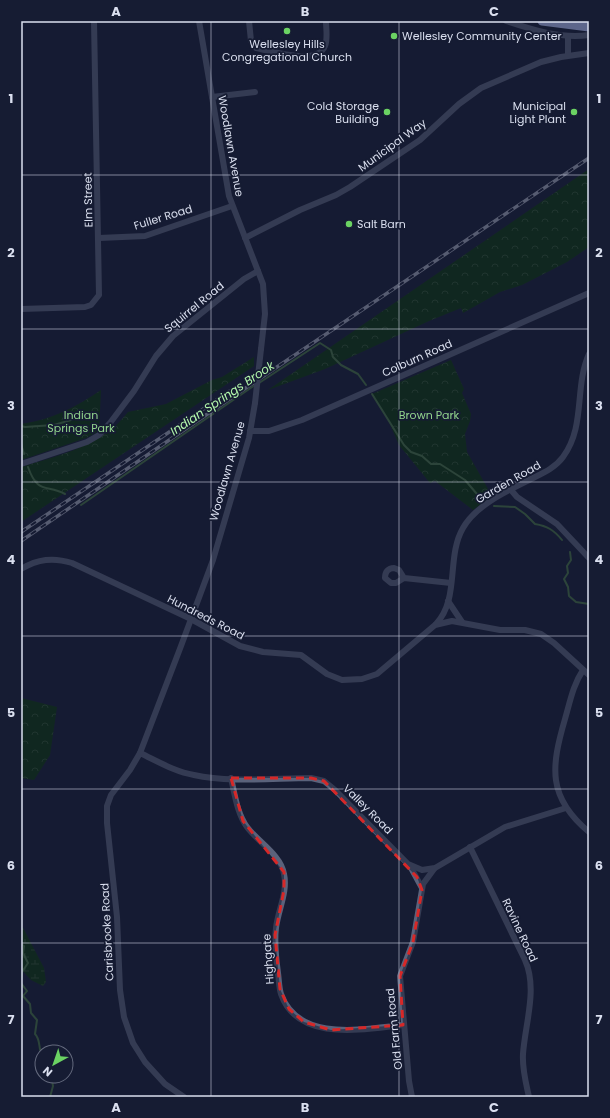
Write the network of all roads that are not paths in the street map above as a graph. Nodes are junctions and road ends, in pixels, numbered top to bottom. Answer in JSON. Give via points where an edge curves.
{"nodes":[{"id":1,"x":94,"y":21,"type":"edge"},
{"id":2,"x":199,"y":21,"type":"edge"},
{"id":3,"x":249,"y":21,"type":"edge"},
{"id":4,"x":326,"y":21,"type":"edge"},
{"id":5,"x":506,"y":21,"type":"edge"},
{"id":6,"x":542,"y":21,"type":"edge"},
{"id":7,"x":589,"y":27,"type":"edge"},
{"id":8,"x":589,"y":35,"type":"edge"},
{"id":9,"x":568,"y":36,"type":"junction"},
{"id":10,"x":589,"y":53,"type":"edge"},
{"id":11,"x":568,"y":55,"type":"junction"},
{"id":12,"x":255,"y":92,"type":"dead end"},
{"id":13,"x":212,"y":97,"type":"junction"},
{"id":14,"x":232,"y":206,"type":"junction"},
{"id":15,"x":99,"y":238,"type":"junction"},
{"id":16,"x":245,"y":238,"type":"junction"},
{"id":17,"x":258,"y":271,"type":"junction"},
{"id":18,"x":589,"y":294,"type":"edge"},
{"id":19,"x":21,"y":309,"type":"edge"},
{"id":20,"x":589,"y":354,"type":"edge"},
{"id":21,"x":250,"y":431,"type":"junction"},
{"id":22,"x":21,"y":464,"type":"edge"},
{"id":23,"x":511,"y":490,"type":"junction"},
{"id":24,"x":589,"y":558,"type":"edge"},
{"id":25,"x":21,"y":569,"type":"edge"},
{"id":26,"x":404,"y":578,"type":"dead end"},
{"id":27,"x":451,"y":583,"type":"junction"},
{"id":28,"x":448,"y":601,"type":"junction"},
{"id":29,"x":190,"y":619,"type":"junction"},
{"id":30,"x":462,"y":622,"type":"junction"},
{"id":31,"x":435,"y":625,"type":"junction"},
{"id":32,"x":583,"y":670,"type":"junction"},
{"id":33,"x":589,"y":675,"type":"edge"},
{"id":34,"x":140,"y":753,"type":"junction"},
{"id":35,"x":231,"y":778,"type":"junction"},
{"id":36,"x":566,"y":808,"type":"junction"},
{"id":37,"x":589,"y":832,"type":"edge"},
{"id":38,"x":470,"y":847,"type":"junction"},
{"id":39,"x":408,"y":864,"type":"junction"},
{"id":40,"x":436,"y":868,"type":"junction"},
{"id":41,"x":422,"y":890,"type":"junction"},
{"id":42,"x":403,"y":1025,"type":"junction"},
{"id":43,"x":184,"y":1097,"type":"edge"},
{"id":44,"x":412,"y":1097,"type":"edge"},
{"id":45,"x":529,"y":1097,"type":"edge"}],
"edges":[{"from":1,"to":15,"type":"street","name":"Elm Street"},
{"from":2,"to":13,"type":"street","name":"Woodlawn Avenue"},
{"from":3,"to":4,"type":"street","via":[[251,41],[256,48],[311,57],[322,51],[325,46]]},
{"from":5,"to":9,"type":"street"},
{"from":6,"to":7,"type":"highway"},
{"from":8,"to":9,"type":"street"},
{"from":9,"to":11,"type":"street"},
{"from":10,"to":11,"type":"street","name":"Municipal Way"},
{"from":11,"to":16,"type":"street","name":"Municipal Way","via":[[540,62],[481,88],[459,104],[420,140],[350,187]]},
{"from":12,"to":13,"type":"street"},
{"from":13,"to":14,"type":"street","name":"Woodlawn Avenue"},
{"from":14,"to":15,"type":"street","name":"Fuller Road","via":[[145,236]]},
{"from":14,"to":16,"type":"street","name":"Woodlawn Avenue"},
{"from":15,"to":19,"type":"street","name":"Elm Street","via":[[100,286],[96,301],[84,307]]},
{"from":16,"to":17,"type":"street","name":"Woodlawn Avenue"},
{"from":17,"to":21,"type":"street","name":"Woodlawn Avenue","bridge":true,"via":[[265,297]]},
{"from":17,"to":22,"type":"street","name":"Squirrel Road","via":[[245,278],[173,336],[99,435],[87,442]]},
{"from":18,"to":21,"type":"street","name":"Colburn Road","via":[[296,422],[266,432]]},
{"from":20,"to":23,"type":"street","name":"Garden Road","via":[[582,384],[578,423],[568,449],[553,467]]},
{"from":21,"to":29,"type":"street","name":"Woodlawn Avenue","via":[[213,560]]},
{"from":23,"to":24,"type":"street","via":[[557,524]]},
{"from":23,"to":27,"type":"street","name":"Garden Road","via":[[483,506],[463,528],[456,544]]},
{"from":25,"to":29,"type":"street","name":"Hundreds Road","via":[[44,559],[69,562],[91,570]]},
{"from":26,"to":27,"type":"street"},
{"from":27,"to":28,"type":"street","name":"Garden Road"},
{"from":28,"to":30,"type":"street"},
{"from":28,"to":31,"type":"street","name":"Garden Road","via":[[444,614]]},
{"from":29,"to":31,"type":"street","name":"Hundreds Road","via":[[244,647],[263,652],[302,655],[327,674],[349,681],[365,679],[379,672]]},
{"from":29,"to":34,"type":"street","name":"Woodlawn Avenue"},
{"from":30,"to":31,"type":"street"},
{"from":30,"to":32,"type":"street","via":[[540,634],[554,643]]},
{"from":32,"to":33,"type":"street"},
{"from":32,"to":36,"type":"street","via":[[574,688],[555,761],[557,785]]},
{"from":34,"to":35,"type":"street","name":"Valley Road","via":[[193,775]]},
{"from":34,"to":43,"type":"street","name":"Carisbrooke Road","via":[[111,795],[107,811],[117,912],[121,1001],[127,1026],[138,1052],[160,1079]]},
{"from":35,"to":39,"type":"street","name":"Valley Road","via":[[311,778],[324,781]]},
{"from":35,"to":42,"type":"street","name":"Highgate","via":[[243,820],[284,872],[284,890],[275,939],[280,989],[288,1007],[304,1022],[324,1029]]},
{"from":36,"to":37,"type":"street"},
{"from":36,"to":38,"type":"street","via":[[510,825]]},
{"from":38,"to":40,"type":"street"},
{"from":38,"to":45,"type":"street","name":"Ravine Road","via":[[529,972],[530,989],[523,1063]]},
{"from":39,"to":40,"type":"street","name":"Valley Road","via":[[422,870]]},
{"from":39,"to":41,"type":"street"},
{"from":40,"to":41,"type":"street","name":"Old Farm Road","via":[[425,879]]},
{"from":41,"to":42,"type":"street","name":"Old Farm Road","via":[[413,942],[400,976]]},
{"from":42,"to":44,"type":"street","name":"Old Farm Road"}]}
